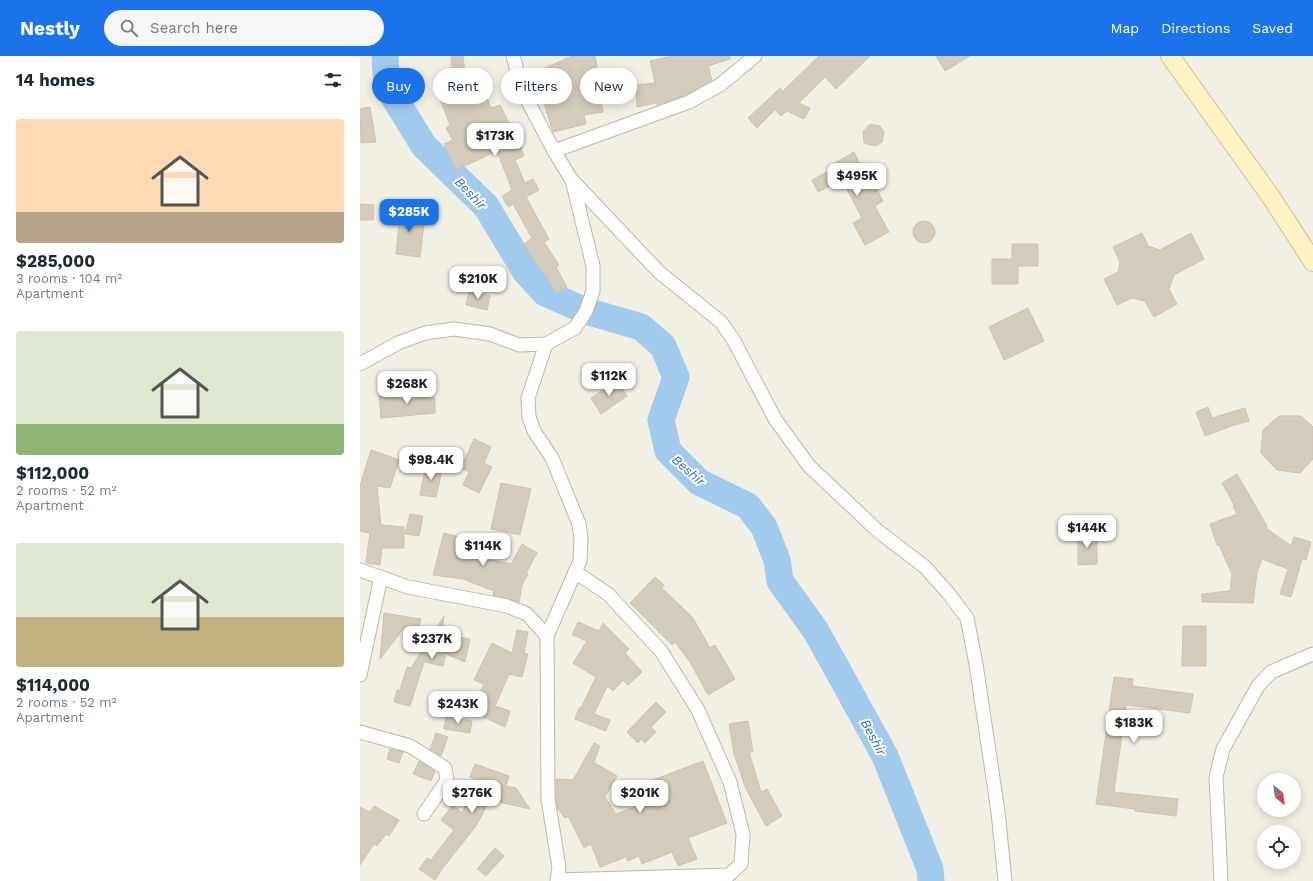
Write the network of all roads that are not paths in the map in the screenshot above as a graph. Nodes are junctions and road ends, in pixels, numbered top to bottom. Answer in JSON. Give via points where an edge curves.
{"nodes":[{"id":1,"x":514,"y":56,"type":"edge"},
{"id":2,"x":1170,"y":56,"type":"edge"},
{"id":3,"x":747,"y":58,"type":"edge"},
{"id":4,"x":554,"y":151,"type":"junction"},
{"id":5,"x":571,"y":179,"type":"junction"},
{"id":6,"x":1313,"y":262,"type":"edge"},
{"id":7,"x":546,"y":344,"type":"junction"},
{"id":8,"x":360,"y":364,"type":"edge"},
{"id":9,"x":360,"y":570,"type":"edge"},
{"id":10,"x":575,"y":572,"type":"junction"},
{"id":11,"x":381,"y":577,"type":"junction"},
{"id":12,"x":547,"y":636,"type":"junction"},
{"id":13,"x":1313,"y":654,"type":"edge"},
{"id":14,"x":360,"y":675,"type":"edge"},
{"id":15,"x":360,"y":732,"type":"edge"},
{"id":16,"x":424,"y":814,"type":"dead end"},
{"id":17,"x":558,"y":881,"type":"edge"},
{"id":18,"x":1005,"y":881,"type":"edge"},
{"id":19,"x":1221,"y":881,"type":"edge"}],
"edges":[{"from":1,"to":4,"type":"street","via":[[523,92]]},
{"from":2,"to":6,"type":"main road","via":[[1271,197]]},
{"from":3,"to":4,"type":"street","via":[[720,85],[689,102]]},
{"from":4,"to":5,"type":"street"},
{"from":5,"to":7,"type":"street","via":[[593,266],[594,291],[586,311],[575,328]]},
{"from":5,"to":18,"type":"street","via":[[659,272],[721,322],[734,341],[775,419],[809,466],[878,531],[925,567],[967,618],[997,804]]},
{"from":7,"to":8,"type":"street","via":[[519,345],[490,334],[454,329],[425,333],[398,342]]},
{"from":7,"to":10,"type":"street","via":[[528,398],[529,417],[534,431],[552,458],[579,524],[581,554]]},
{"from":9,"to":11,"type":"street"},
{"from":10,"to":12,"type":"street"},
{"from":10,"to":17,"type":"street","via":[[608,594],[661,651],[698,710],[730,782],[743,834],[741,864],[729,874]]},
{"from":11,"to":12,"type":"street","via":[[408,587],[507,606],[527,614]]},
{"from":11,"to":14,"type":"street"},
{"from":12,"to":17,"type":"street","via":[[548,799],[559,868]]},
{"from":13,"to":19,"type":"street","via":[[1271,672],[1258,686],[1223,749],[1216,777]]},
{"from":15,"to":16,"type":"street","via":[[410,746],[445,768],[447,780]]}]}
